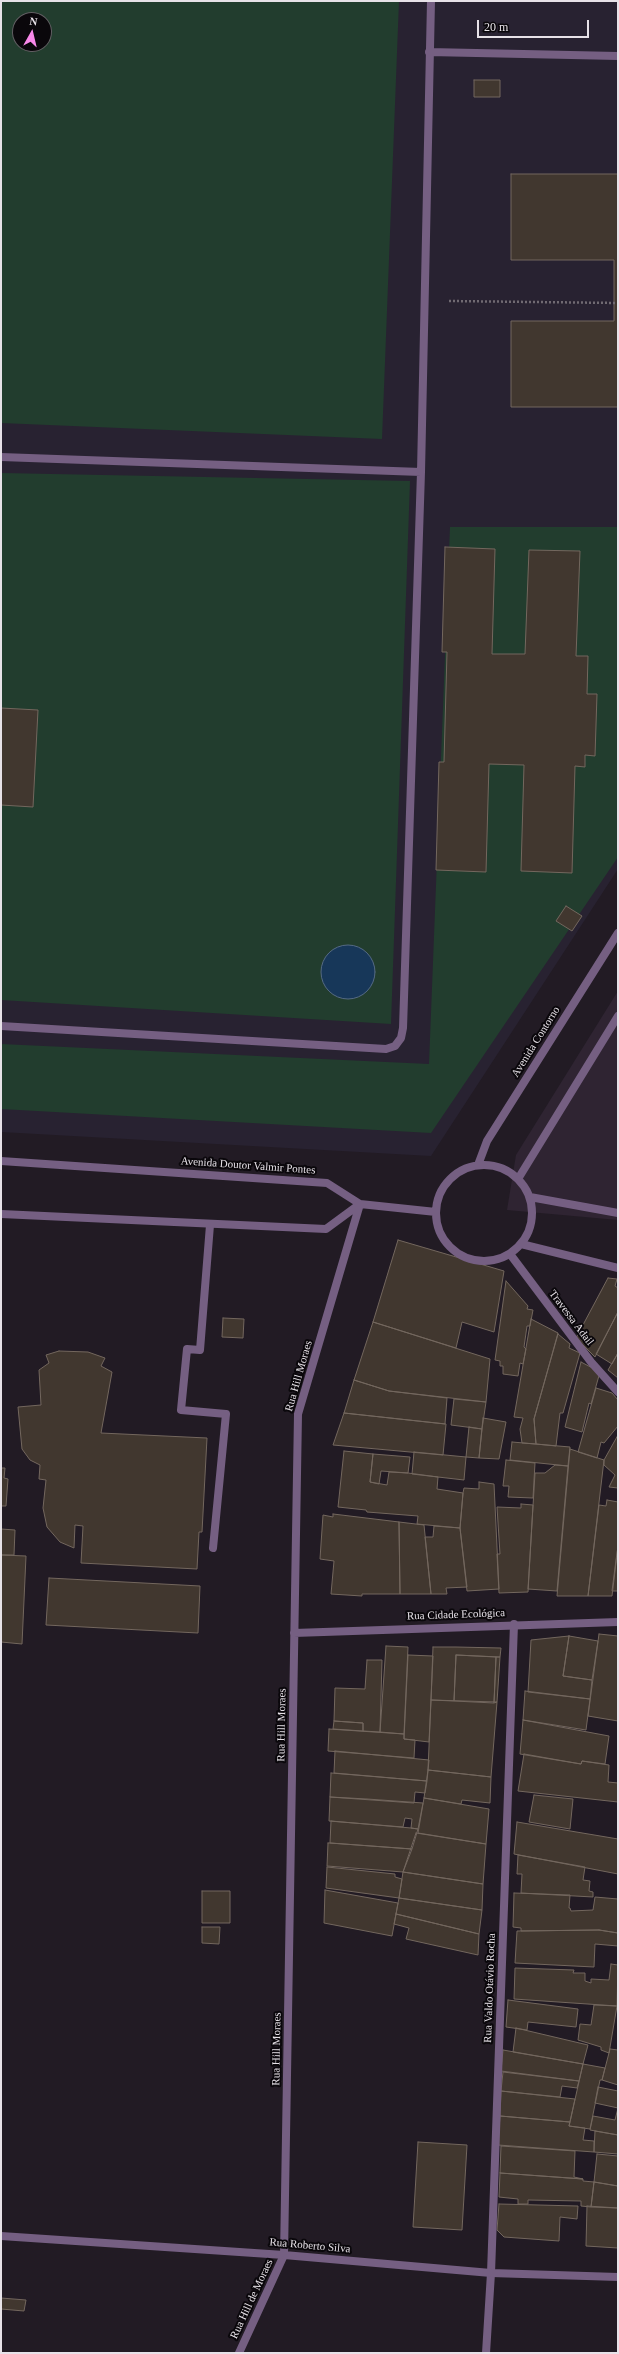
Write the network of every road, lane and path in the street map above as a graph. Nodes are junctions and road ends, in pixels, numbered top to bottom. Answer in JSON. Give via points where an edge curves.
{"nodes":[{"id":1,"x":431,"y":1,"type":"edge"},
{"id":2,"x":429,"y":52,"type":"junction"},
{"id":3,"x":618,"y":56,"type":"edge"},
{"id":4,"x":424,"y":301,"type":"junction"},
{"id":5,"x":618,"y":303,"type":"edge"},
{"id":6,"x":1,"y":457,"type":"edge"},
{"id":7,"x":421,"y":472,"type":"junction"},
{"id":8,"x":618,"y":933,"type":"edge"},
{"id":9,"x":618,"y":1016,"type":"edge"},
{"id":10,"x":1,"y":1026,"type":"edge"},
{"id":11,"x":1,"y":1161,"type":"edge"},
{"id":12,"x":478,"y":1165,"type":"junction"},
{"id":13,"x":518,"y":1179,"type":"junction"},
{"id":14,"x":530,"y":1197,"type":"junction"},
{"id":15,"x":360,"y":1204,"type":"junction"},
{"id":16,"x":436,"y":1212,"type":"junction"},
{"id":17,"x":618,"y":1213,"type":"edge"},
{"id":18,"x":1,"y":1214,"type":"edge"},
{"id":19,"x":210,"y":1225,"type":"junction"},
{"id":20,"x":521,"y":1244,"type":"junction"},
{"id":21,"x":510,"y":1254,"type":"junction"},
{"id":22,"x":618,"y":1268,"type":"edge"},
{"id":23,"x":618,"y":1392,"type":"edge"},
{"id":24,"x":213,"y":1548,"type":"dead end"},
{"id":25,"x":618,"y":1622,"type":"edge"},
{"id":26,"x":514,"y":1624,"type":"junction"},
{"id":27,"x":294,"y":1633,"type":"junction"},
{"id":28,"x":1,"y":2236,"type":"edge"},
{"id":29,"x":284,"y":2255,"type":"junction"},
{"id":30,"x":491,"y":2273,"type":"junction"},
{"id":31,"x":618,"y":2277,"type":"edge"},
{"id":32,"x":239,"y":2353,"type":"edge"},
{"id":33,"x":486,"y":2353,"type":"edge"}],
"edges":[{"from":1,"to":2,"type":"street"},
{"from":2,"to":3,"type":"street"},
{"from":2,"to":4,"type":"street"},
{"from":4,"to":5,"type":"path"},
{"from":4,"to":7,"type":"street"},
{"from":6,"to":7,"type":"street"},
{"from":7,"to":10,"type":"street","via":[[403,1028],[401,1038],[395,1046],[386,1049]]},
{"from":8,"to":12,"type":"street","name":"Avenida Contorno","via":[[487,1141]]},
{"from":9,"to":13,"type":"street"},
{"from":11,"to":15,"type":"street","name":"Avenida Doutor Valmir Pontes","via":[[327,1182]]},
{"from":12,"to":13,"type":"street","via":[[500,1168]]},
{"from":12,"to":16,"type":"street","via":[[458,1172],[442,1188]]},
{"from":13,"to":14,"type":"street"},
{"from":14,"to":17,"type":"street"},
{"from":14,"to":20,"type":"street","via":[[532,1218],[526,1239]]},
{"from":15,"to":16,"type":"street"},
{"from":15,"to":19,"type":"street","via":[[326,1229]]},
{"from":15,"to":27,"type":"street","name":"Rua Hill Moraes","via":[[298,1414]]},
{"from":16,"to":21,"type":"street","via":[[438,1230],[450,1247],[468,1259],[490,1261]]},
{"from":18,"to":19,"type":"street"},
{"from":19,"to":24,"type":"street","via":[[200,1350],[187,1349],[181,1410],[226,1414]]},
{"from":20,"to":21,"type":"street"},
{"from":20,"to":22,"type":"street"},
{"from":21,"to":23,"type":"street","name":"Travessa Adail","via":[[591,1362]]},
{"from":25,"to":26,"type":"street","name":"Rua Cidade Ecológica"},
{"from":26,"to":27,"type":"street","name":"Rua Cidade Ecológica"},
{"from":26,"to":30,"type":"street","name":"Rua Valdo Otávio Rocha"},
{"from":27,"to":29,"type":"street","name":"Rua Hill Moraes"},
{"from":28,"to":29,"type":"street","name":"Rua Roberto Silva"},
{"from":29,"to":30,"type":"street","name":"Rua Roberto Silva"},
{"from":29,"to":32,"type":"street","name":"Rua Hill de Moraes"},
{"from":30,"to":31,"type":"street","name":"Rua Roberto Silva"},
{"from":30,"to":33,"type":"street","name":"Rua Valdo Otávio Rocha"}]}
